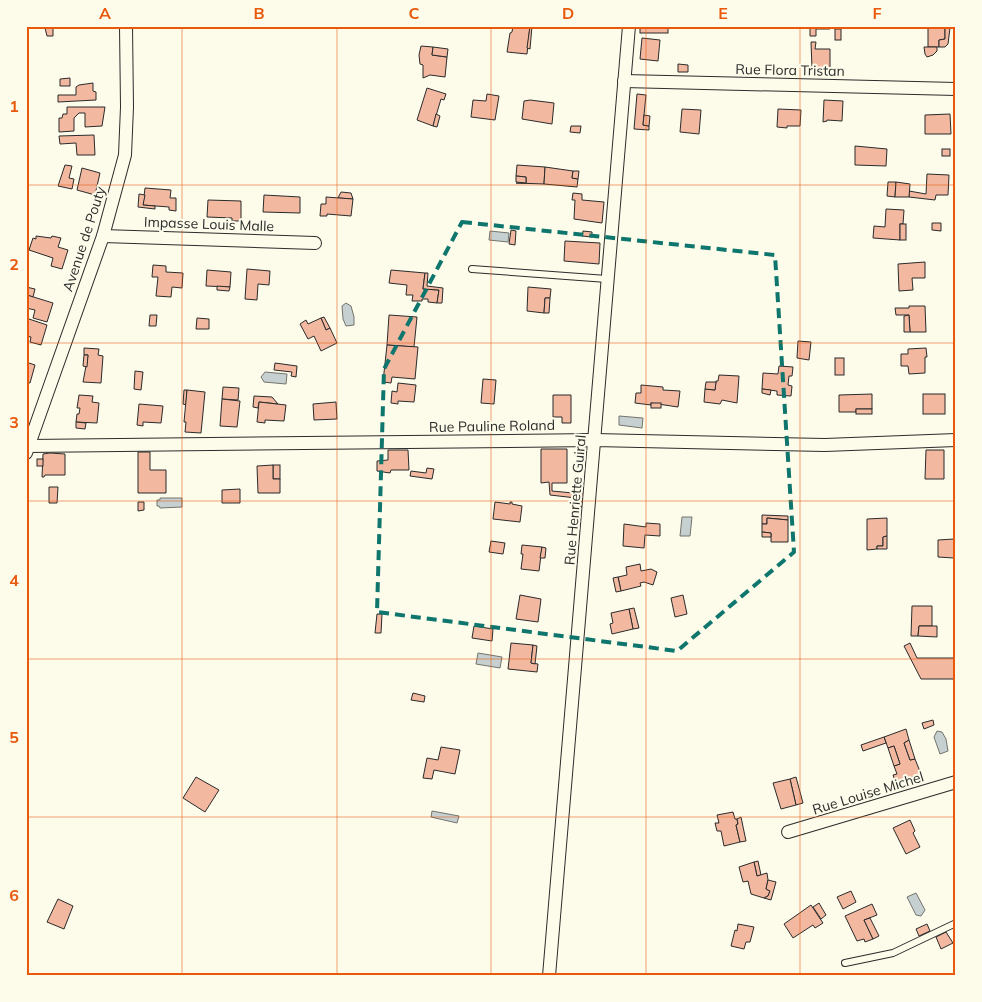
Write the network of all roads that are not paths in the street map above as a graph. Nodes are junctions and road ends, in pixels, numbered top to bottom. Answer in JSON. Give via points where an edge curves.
{"nodes":[{"id":1,"x":126,"y":26,"type":"edge"},
{"id":2,"x":629,"y":26,"type":"edge"},
{"id":3,"x":624,"y":81,"type":"junction"},
{"id":4,"x":956,"y":89,"type":"edge"},
{"id":5,"x":103,"y":236,"type":"junction"},
{"id":6,"x":315,"y":243,"type":"dead end"},
{"id":7,"x":472,"y":269,"type":"dead end"},
{"id":8,"x":607,"y":279,"type":"junction"},
{"id":9,"x":595,"y":440,"type":"junction"},
{"id":10,"x":956,"y":440,"type":"edge"},
{"id":11,"x":28,"y":450,"type":"edge"},
{"id":12,"x":956,"y":782,"type":"edge"},
{"id":13,"x":788,"y":832,"type":"dead end"},
{"id":14,"x":956,"y":923,"type":"edge"},
{"id":15,"x":845,"y":963,"type":"dead end"},
{"id":16,"x":550,"y":976,"type":"edge"}],
"edges":[{"from":1,"to":5,"type":"street","name":"Avenue de Pouty","via":[[125,155]]},
{"from":2,"to":3,"type":"street","name":"Rue Henriette Guiral"},
{"from":3,"to":4,"type":"street","name":"Rue Flora Tristan"},
{"from":3,"to":8,"type":"street","name":"Rue Henriette Guiral"},
{"from":5,"to":6,"type":"street","name":"Impasse Louis Malle"},
{"from":5,"to":11,"type":"street","name":"Avenue de Pouty"},
{"from":7,"to":8,"type":"lane"},
{"from":8,"to":9,"type":"street","name":"Rue Henriette Guiral"},
{"from":9,"to":10,"type":"street","name":"Rue Pauline Roland","via":[[825,445]]},
{"from":9,"to":11,"type":"street","name":"Rue Pauline Roland"},
{"from":9,"to":16,"type":"street","name":"Rue Henriette Guiral"},
{"from":12,"to":13,"type":"street","name":"Rue Louise Michel"},
{"from":14,"to":15,"type":"lane","via":[[893,952]]}]}
